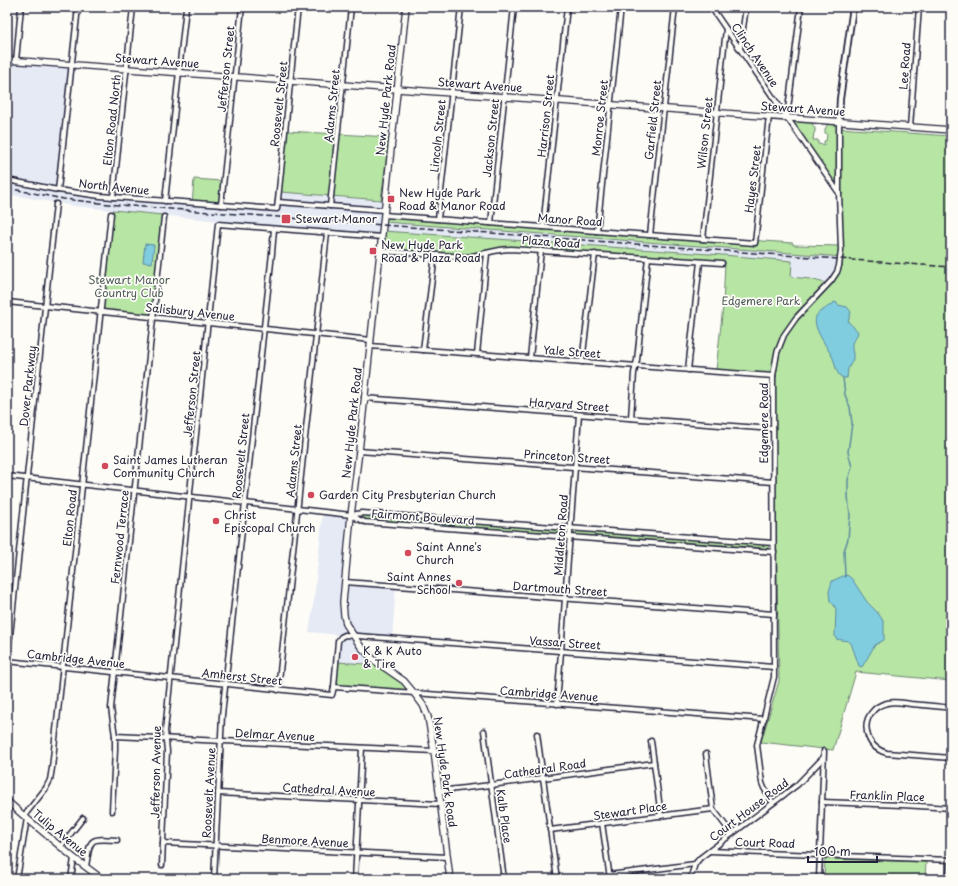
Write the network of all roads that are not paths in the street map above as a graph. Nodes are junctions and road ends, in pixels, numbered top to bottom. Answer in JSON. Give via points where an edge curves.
{"nodes":[{"id":1,"x":21,"y":7,"type":"edge"},
{"id":2,"x":78,"y":7,"type":"edge"},
{"id":3,"x":133,"y":7,"type":"edge"},
{"id":4,"x":186,"y":7,"type":"edge"},
{"id":5,"x":242,"y":7,"type":"edge"},
{"id":6,"x":298,"y":7,"type":"edge"},
{"id":7,"x":351,"y":7,"type":"edge"},
{"id":8,"x":406,"y":7,"type":"edge"},
{"id":9,"x":461,"y":7,"type":"edge"},
{"id":10,"x":514,"y":7,"type":"edge"},
{"id":11,"x":567,"y":7,"type":"edge"},
{"id":12,"x":621,"y":7,"type":"edge"},
{"id":13,"x":675,"y":7,"type":"edge"},
{"id":14,"x":711,"y":7,"type":"edge"},
{"id":15,"x":746,"y":7,"type":"edge"},
{"id":16,"x":800,"y":7,"type":"edge"},
{"id":17,"x":853,"y":7,"type":"edge"},
{"id":18,"x":918,"y":7,"type":"edge"},
{"id":19,"x":726,"y":29,"type":"junction"},
{"id":20,"x":740,"y":49,"type":"junction"},
{"id":21,"x":7,"y":60,"type":"edge"},
{"id":22,"x":16,"y":61,"type":"junction"},
{"id":23,"x":72,"y":64,"type":"junction"},
{"id":24,"x":127,"y":69,"type":"junction"},
{"id":25,"x":179,"y":72,"type":"junction"},
{"id":26,"x":235,"y":76,"type":"junction"},
{"id":27,"x":290,"y":80,"type":"junction"},
{"id":28,"x":343,"y":84,"type":"junction"},
{"id":29,"x":397,"y":89,"type":"junction"},
{"id":30,"x":452,"y":93,"type":"junction"},
{"id":31,"x":504,"y":97,"type":"junction"},
{"id":32,"x":557,"y":100,"type":"junction"},
{"id":33,"x":610,"y":104,"type":"junction"},
{"id":34,"x":664,"y":108,"type":"junction"},
{"id":35,"x":716,"y":112,"type":"junction"},
{"id":36,"x":770,"y":116,"type":"junction"},
{"id":37,"x":787,"y":118,"type":"junction"},
{"id":38,"x":839,"y":121,"type":"junction"},
{"id":39,"x":910,"y":127,"type":"junction"},
{"id":40,"x":951,"y":130,"type":"edge"},
{"id":41,"x":7,"y":180,"type":"edge"},
{"id":42,"x":58,"y":190,"type":"junction"},
{"id":43,"x":839,"y":193,"type":"junction"},
{"id":44,"x":113,"y":197,"type":"junction"},
{"id":45,"x":165,"y":201,"type":"junction"},
{"id":46,"x":278,"y":202,"type":"junction"},
{"id":47,"x":56,"y":204,"type":"dead end"},
{"id":48,"x":221,"y":205,"type":"junction"},
{"id":49,"x":330,"y":206,"type":"junction"},
{"id":50,"x":384,"y":213,"type":"junction"},
{"id":51,"x":111,"y":214,"type":"dead end"},
{"id":52,"x":164,"y":217,"type":"dead end"},
{"id":53,"x":438,"y":219,"type":"junction"},
{"id":54,"x":491,"y":223,"type":"junction"},
{"id":55,"x":543,"y":227,"type":"junction"},
{"id":56,"x":274,"y":229,"type":"junction"},
{"id":57,"x":597,"y":231,"type":"junction"},
{"id":58,"x":327,"y":233,"type":"junction"},
{"id":59,"x":650,"y":235,"type":"junction"},
{"id":60,"x":382,"y":237,"type":"junction"},
{"id":61,"x":703,"y":239,"type":"junction"},
{"id":62,"x":755,"y":243,"type":"joint"},
{"id":63,"x":541,"y":250,"type":"junction"},
{"id":64,"x":380,"y":251,"type":"junction"},
{"id":65,"x":487,"y":253,"type":"junction"},
{"id":66,"x":595,"y":254,"type":"junction"},
{"id":67,"x":435,"y":255,"type":"junction"},
{"id":68,"x":648,"y":258,"type":"junction"},
{"id":69,"x":700,"y":262,"type":"junction"},
{"id":70,"x":722,"y":263,"type":"dead end"},
{"id":71,"x":7,"y":302,"type":"edge"},
{"id":72,"x":45,"y":306,"type":"junction"},
{"id":73,"x":101,"y":312,"type":"junction"},
{"id":74,"x":153,"y":317,"type":"junction"},
{"id":75,"x":208,"y":323,"type":"junction"},
{"id":76,"x":264,"y":329,"type":"junction"},
{"id":77,"x":316,"y":335,"type":"junction"},
{"id":78,"x":370,"y":343,"type":"junction"},
{"id":79,"x":424,"y":350,"type":"junction"},
{"id":80,"x":477,"y":354,"type":"junction"},
{"id":81,"x":530,"y":358,"type":"junction"},
{"id":82,"x":582,"y":362,"type":"junction"},
{"id":83,"x":636,"y":366,"type":"junction"},
{"id":84,"x":688,"y":370,"type":"junction"},
{"id":85,"x":773,"y":376,"type":"junction"},
{"id":86,"x":364,"y":398,"type":"junction"},
{"id":87,"x":579,"y":415,"type":"junction"},
{"id":88,"x":631,"y":418,"type":"junction"},
{"id":89,"x":773,"y":429,"type":"junction"},
{"id":90,"x":359,"y":451,"type":"junction"},
{"id":91,"x":575,"y":467,"type":"junction"},
{"id":92,"x":7,"y":476,"type":"edge"},
{"id":93,"x":27,"y":479,"type":"junction"},
{"id":94,"x":774,"y":482,"type":"junction"},
{"id":95,"x":82,"y":485,"type":"junction"},
{"id":96,"x":134,"y":491,"type":"junction"},
{"id":97,"x":190,"y":497,"type":"junction"},
{"id":98,"x":245,"y":503,"type":"junction"},
{"id":99,"x":298,"y":509,"type":"junction"},
{"id":100,"x":351,"y":515,"type":"junction"},
{"id":101,"x":571,"y":528,"type":"junction"},
{"id":102,"x":570,"y":537,"type":"junction"},
{"id":103,"x":773,"y":543,"type":"junction"},
{"id":104,"x":774,"y":552,"type":"junction"},
{"id":105,"x":345,"y":582,"type":"junction"},
{"id":106,"x":565,"y":599,"type":"junction"},
{"id":107,"x":774,"y":614,"type":"junction"},
{"id":108,"x":354,"y":636,"type":"junction"},
{"id":109,"x":561,"y":651,"type":"junction"},
{"id":110,"x":7,"y":661,"type":"edge"},
{"id":111,"x":7,"y":664,"type":"edge"},
{"id":112,"x":63,"y":667,"type":"junction"},
{"id":113,"x":774,"y":667,"type":"junction"},
{"id":114,"x":115,"y":673,"type":"junction"},
{"id":115,"x":143,"y":676,"type":"joint"},
{"id":116,"x":170,"y":679,"type":"junction"},
{"id":117,"x":226,"y":684,"type":"junction"},
{"id":118,"x":334,"y":687,"type":"junction"},
{"id":119,"x":278,"y":690,"type":"junction"},
{"id":120,"x":414,"y":693,"type":"junction"},
{"id":121,"x":558,"y":704,"type":"junction"},
{"id":122,"x":223,"y":708,"type":"joint"},
{"id":123,"x":951,"y":708,"type":"edge"},
{"id":124,"x":764,"y":719,"type":"junction"},
{"id":125,"x":484,"y":731,"type":"dead end"},
{"id":126,"x":537,"y":734,"type":"dead end"},
{"id":127,"x":115,"y":736,"type":"junction"},
{"id":128,"x":166,"y":738,"type":"junction"},
{"id":129,"x":220,"y":741,"type":"junction"},
{"id":130,"x":651,"y":741,"type":"dead end"},
{"id":131,"x":362,"y":748,"type":"junction"},
{"id":132,"x":434,"y":751,"type":"junction"},
{"id":133,"x":824,"y":751,"type":"dead end"},
{"id":134,"x":706,"y":754,"type":"dead end"},
{"id":135,"x":823,"y":758,"type":"junction"},
{"id":136,"x":951,"y":758,"type":"edge"},
{"id":137,"x":654,"y":763,"type":"junction"},
{"id":138,"x":543,"y":778,"type":"junction"},
{"id":139,"x":491,"y":785,"type":"junction"},
{"id":140,"x":439,"y":791,"type":"junction"},
{"id":141,"x":218,"y":793,"type":"junction"},
{"id":142,"x":7,"y":801,"type":"edge"},
{"id":143,"x":359,"y":801,"type":"junction"},
{"id":144,"x":822,"y":802,"type":"junction"},
{"id":145,"x":773,"y":803,"type":"junction"},
{"id":146,"x":440,"y":804,"type":"junction"},
{"id":147,"x":951,"y":808,"type":"edge"},
{"id":148,"x":713,"y":809,"type":"junction"},
{"id":149,"x":112,"y":811,"type":"dead end"},
{"id":150,"x":661,"y":816,"type":"junction"},
{"id":151,"x":25,"y":817,"type":"junction"},
{"id":152,"x":84,"y":818,"type":"dead end"},
{"id":153,"x":602,"y":823,"type":"junction"},
{"id":154,"x":550,"y":830,"type":"junction"},
{"id":155,"x":732,"y":834,"type":"junction"},
{"id":156,"x":117,"y":840,"type":"dead end"},
{"id":157,"x":163,"y":843,"type":"junction"},
{"id":158,"x":61,"y":846,"type":"junction"},
{"id":159,"x":215,"y":846,"type":"junction"},
{"id":160,"x":710,"y":850,"type":"junction"},
{"id":161,"x":357,"y":853,"type":"junction"},
{"id":162,"x":820,"y":854,"type":"junction"},
{"id":163,"x":447,"y":857,"type":"junction"},
{"id":164,"x":74,"y":858,"type":"junction"},
{"id":165,"x":950,"y":860,"type":"edge"},
{"id":166,"x":695,"y":864,"type":"junction"},
{"id":167,"x":162,"y":865,"type":"dead end"},
{"id":168,"x":86,"y":866,"type":"junction"},
{"id":169,"x":610,"y":877,"type":"edge"},
{"id":170,"x":17,"y":879,"type":"edge"},
{"id":171,"x":71,"y":879,"type":"edge"},
{"id":172,"x":102,"y":879,"type":"edge"},
{"id":173,"x":214,"y":879,"type":"edge"},
{"id":174,"x":355,"y":879,"type":"edge"},
{"id":175,"x":450,"y":879,"type":"edge"},
{"id":176,"x":504,"y":879,"type":"edge"},
{"id":177,"x":557,"y":879,"type":"edge"},
{"id":178,"x":690,"y":879,"type":"edge"},
{"id":179,"x":819,"y":879,"type":"edge"},
{"id":180,"x":949,"y":879,"type":"edge"}],
"edges":[{"from":1,"to":22,"type":"street"},
{"from":2,"to":23,"type":"street"},
{"from":3,"to":24,"type":"street","name":"Elton Road North"},
{"from":4,"to":25,"type":"street"},
{"from":5,"to":26,"type":"street","name":"Jefferson Street"},
{"from":6,"to":27,"type":"street","name":"Roosevelt Street"},
{"from":7,"to":28,"type":"street","name":"Adams Street"},
{"from":8,"to":29,"type":"main road","name":"New Hyde Park Road"},
{"from":9,"to":30,"type":"street","name":"Lincoln Street"},
{"from":10,"to":31,"type":"street","name":"Jackson Street"},
{"from":11,"to":32,"type":"street","name":"Harrison Street"},
{"from":12,"to":33,"type":"street","name":"Monroe Street"},
{"from":13,"to":34,"type":"street","name":"Garfield Street"},
{"from":14,"to":19,"type":"street","name":"Clinch Avenue"},
{"from":15,"to":20,"type":"street"},
{"from":16,"to":37,"type":"street"},
{"from":17,"to":38,"type":"street"},
{"from":18,"to":39,"type":"street","name":"Lee Road"},
{"from":19,"to":20,"type":"street","name":"Clinch Avenue"},
{"from":19,"to":35,"type":"street","name":"Wilson Street"},
{"from":20,"to":37,"type":"street","name":"Clinch Avenue"},
{"from":21,"to":22,"type":"main road","name":"Stewart Avenue"},
{"from":22,"to":23,"type":"main road","name":"Stewart Avenue"},
{"from":23,"to":24,"type":"main road","name":"Stewart Avenue"},
{"from":23,"to":42,"type":"street"},
{"from":24,"to":25,"type":"main road","name":"Stewart Avenue"},
{"from":24,"to":44,"type":"street","name":"Elton Road North"},
{"from":25,"to":26,"type":"main road","name":"Stewart Avenue"},
{"from":25,"to":45,"type":"street"},
{"from":26,"to":27,"type":"main road","name":"Stewart Avenue"},
{"from":26,"to":48,"type":"street","name":"Jefferson Street"},
{"from":27,"to":28,"type":"main road","name":"Stewart Avenue"},
{"from":27,"to":46,"type":"street","name":"Roosevelt Street"},
{"from":28,"to":29,"type":"main road","name":"Stewart Avenue"},
{"from":28,"to":49,"type":"street","name":"Adams Street"},
{"from":29,"to":30,"type":"main road","name":"Stewart Avenue"},
{"from":29,"to":50,"type":"main road","name":"New Hyde Park Road"},
{"from":30,"to":31,"type":"main road","name":"Stewart Avenue"},
{"from":30,"to":53,"type":"street","name":"Lincoln Street"},
{"from":31,"to":32,"type":"main road","name":"Stewart Avenue"},
{"from":31,"to":54,"type":"street","name":"Jackson Street"},
{"from":32,"to":33,"type":"main road","name":"Stewart Avenue"},
{"from":32,"to":55,"type":"street","name":"Harrison Street"},
{"from":33,"to":34,"type":"main road","name":"Stewart Avenue"},
{"from":33,"to":57,"type":"street","name":"Monroe Street"},
{"from":34,"to":35,"type":"main road","name":"Stewart Avenue"},
{"from":34,"to":59,"type":"street","name":"Garfield Street"},
{"from":35,"to":36,"type":"main road","name":"Stewart Avenue"},
{"from":35,"to":61,"type":"street","name":"Wilson Street"},
{"from":36,"to":37,"type":"main road","name":"Stewart Avenue"},
{"from":36,"to":62,"type":"street","name":"Hayes Street"},
{"from":37,"to":38,"type":"main road","name":"Stewart Avenue"},
{"from":37,"to":43,"type":"street","name":"Clinch Avenue"},
{"from":38,"to":39,"type":"main road","name":"Stewart Avenue"},
{"from":38,"to":43,"type":"street","name":"Edgemere Road"},
{"from":39,"to":40,"type":"main road","name":"Stewart Avenue"},
{"from":41,"to":42,"type":"street","name":"North Avenue"},
{"from":42,"to":44,"type":"street","name":"North Avenue"},
{"from":43,"to":85,"type":"street","name":"Edgemere Road","via":[[841,250],[837,272],[784,335],[777,353]]},
{"from":44,"to":45,"type":"street","name":"North Avenue"},
{"from":45,"to":48,"type":"street","name":"North Avenue"},
{"from":46,"to":48,"type":"street","name":"Manor Road","via":[[278,209]]},
{"from":46,"to":49,"type":"street","name":"Manor Road"},
{"from":47,"to":72,"type":"street","name":"Dover Parkway"},
{"from":49,"to":50,"type":"street","name":"Manor Road"},
{"from":50,"to":53,"type":"street","name":"Manor Road"},
{"from":50,"to":60,"type":"main road","name":"New Hyde Park Road"},
{"from":51,"to":73,"type":"street","name":"Elton Road"},
{"from":52,"to":74,"type":"street","name":"Fernwood Terrace"},
{"from":53,"to":54,"type":"street","name":"Manor Road"},
{"from":54,"to":55,"type":"street","name":"Manor Road"},
{"from":55,"to":57,"type":"street","name":"Manor Road"},
{"from":56,"to":58,"type":"street"},
{"from":56,"to":75,"type":"street","name":"Jefferson Street","via":[[218,224]]},
{"from":56,"to":76,"type":"street","name":"Roosevelt Street"},
{"from":57,"to":59,"type":"street","name":"Manor Road"},
{"from":58,"to":60,"type":"street"},
{"from":58,"to":77,"type":"street","name":"Adams Street"},
{"from":59,"to":61,"type":"street","name":"Manor Road"},
{"from":60,"to":64,"type":"main road","name":"New Hyde Park Road"},
{"from":61,"to":62,"type":"street","name":"Manor Road"},
{"from":63,"to":65,"type":"street","name":"Plaza Road","via":[[506,249]]},
{"from":63,"to":66,"type":"street","name":"Plaza Road"},
{"from":63,"to":81,"type":"street"},
{"from":64,"to":67,"type":"street","name":"Plaza Road"},
{"from":64,"to":78,"type":"main road","name":"New Hyde Park Road"},
{"from":65,"to":67,"type":"street","name":"Plaza Road","via":[[468,257]]},
{"from":65,"to":80,"type":"street"},
{"from":66,"to":68,"type":"street","name":"Plaza Road"},
{"from":66,"to":82,"type":"street"},
{"from":67,"to":79,"type":"street"},
{"from":68,"to":69,"type":"street","name":"Plaza Road"},
{"from":68,"to":83,"type":"street"},
{"from":69,"to":70,"type":"street","name":"Plaza Road"},
{"from":69,"to":84,"type":"street"},
{"from":71,"to":72,"type":"street","name":"Salisbury Avenue"},
{"from":72,"to":73,"type":"street","name":"Salisbury Avenue"},
{"from":72,"to":93,"type":"street","name":"Dover Parkway"},
{"from":73,"to":74,"type":"street","name":"Salisbury Avenue"},
{"from":73,"to":95,"type":"street","name":"Elton Road"},
{"from":74,"to":75,"type":"street","name":"Salisbury Avenue"},
{"from":74,"to":96,"type":"street","name":"Fernwood Terrace"},
{"from":75,"to":76,"type":"street","name":"Salisbury Avenue"},
{"from":75,"to":97,"type":"street","name":"Jefferson Street"},
{"from":76,"to":77,"type":"street","name":"Salisbury Avenue"},
{"from":76,"to":98,"type":"street","name":"Roosevelt Street"},
{"from":77,"to":78,"type":"street","name":"Salisbury Avenue"},
{"from":77,"to":99,"type":"street","name":"Adams Street"},
{"from":78,"to":79,"type":"street","name":"Yale Street"},
{"from":78,"to":86,"type":"main road","name":"New Hyde Park Road"},
{"from":79,"to":80,"type":"street","name":"Yale Street"},
{"from":80,"to":81,"type":"street","name":"Yale Street"},
{"from":81,"to":82,"type":"street","name":"Yale Street"},
{"from":82,"to":83,"type":"street","name":"Yale Street"},
{"from":83,"to":84,"type":"street","name":"Yale Street"},
{"from":83,"to":88,"type":"street"},
{"from":84,"to":85,"type":"street","name":"Yale Street"},
{"from":85,"to":89,"type":"street","name":"Edgemere Road"},
{"from":86,"to":87,"type":"street","name":"Harvard Street"},
{"from":86,"to":90,"type":"main road","name":"New Hyde Park Road"},
{"from":87,"to":88,"type":"street","name":"Harvard Street"},
{"from":87,"to":91,"type":"street","name":"Middleton Road"},
{"from":88,"to":89,"type":"street","name":"Harvard Street"},
{"from":89,"to":94,"type":"street","name":"Edgemere Road"},
{"from":90,"to":91,"type":"street","name":"Princeton Street"},
{"from":90,"to":100,"type":"main road","name":"New Hyde Park Road"},
{"from":91,"to":94,"type":"street","name":"Princeton Street"},
{"from":91,"to":101,"type":"street","name":"Middleton Road"},
{"from":92,"to":93,"type":"street"},
{"from":93,"to":95,"type":"street"},
{"from":93,"to":110,"type":"street","name":"Dover Parkway"},
{"from":94,"to":103,"type":"street","name":"Edgemere Road"},
{"from":95,"to":96,"type":"street"},
{"from":95,"to":112,"type":"street","name":"Elton Road"},
{"from":96,"to":97,"type":"street"},
{"from":96,"to":114,"type":"street","name":"Fernwood Terrace"},
{"from":97,"to":98,"type":"street"},
{"from":97,"to":116,"type":"street","name":"Jefferson Street"},
{"from":98,"to":99,"type":"street"},
{"from":98,"to":117,"type":"street","name":"Roosevelt Street"},
{"from":99,"to":100,"type":"street"},
{"from":99,"to":119,"type":"street","name":"Adams Street"},
{"from":100,"to":101,"type":"street","name":"Fairmont Boulevard","via":[[362,513]]},
{"from":100,"to":102,"type":"street","name":"Fairmont Boulevard","via":[[365,522]]},
{"from":100,"to":105,"type":"main road","name":"New Hyde Park Road"},
{"from":101,"to":102,"type":"street","name":"Middleton Road"},
{"from":101,"to":103,"type":"street","name":"Fairmont Boulevard"},
{"from":102,"to":104,"type":"street","name":"Fairmont Boulevard"},
{"from":102,"to":106,"type":"street","name":"Middleton Road"},
{"from":103,"to":104,"type":"street","name":"Edgemere Road"},
{"from":104,"to":107,"type":"street","name":"Edgemere Road"},
{"from":105,"to":106,"type":"street","name":"Dartmouth Street"},
{"from":105,"to":108,"type":"main road","name":"New Hyde Park Road","via":[[344,615],[346,624]]},
{"from":106,"to":107,"type":"street","name":"Dartmouth Street"},
{"from":106,"to":109,"type":"street","name":"Middleton Road"},
{"from":107,"to":113,"type":"street","name":"Edgemere Road"},
{"from":108,"to":109,"type":"street","name":"Vassar Street"},
{"from":108,"to":118,"type":"street","via":[[341,637],[338,641]]},
{"from":108,"to":120,"type":"main road","name":"New Hyde Park Road","via":[[369,655],[400,678]]},
{"from":109,"to":113,"type":"street","name":"Vassar Street"},
{"from":109,"to":121,"type":"street","name":"Middleton Road"},
{"from":110,"to":111,"type":"street","name":"Dover Parkway"},
{"from":110,"to":112,"type":"street","name":"Cambridge Avenue"},
{"from":112,"to":114,"type":"street","name":"Cambridge Avenue"},
{"from":112,"to":151,"type":"street","name":"Elton Road","via":[[50,780]]},
{"from":113,"to":124,"type":"street","name":"Edgemere Road","via":[[774,680]]},
{"from":114,"to":115,"type":"street","name":"Cambridge Avenue"},
{"from":114,"to":127,"type":"street","name":"Fernwood Terrace","via":[[111,708]]},
{"from":115,"to":116,"type":"street","name":"Amherst Street"},
{"from":116,"to":117,"type":"street","name":"Amherst Street"},
{"from":116,"to":128,"type":"street","name":"Jefferson Avenue"},
{"from":117,"to":119,"type":"street","name":"Amherst Street"},
{"from":117,"to":122,"type":"street","name":"Roosevelt Street"},
{"from":118,"to":119,"type":"street","name":"Amherst Street","via":[[332,695]]},
{"from":118,"to":120,"type":"street","name":"Cambridge Avenue"},
{"from":120,"to":121,"type":"street","name":"Cambridge Avenue"},
{"from":120,"to":132,"type":"main road","name":"New Hyde Park Road","via":[[428,717]]},
{"from":121,"to":124,"type":"street","name":"Cambridge Avenue"},
{"from":122,"to":129,"type":"street","name":"Roosevelt Avenue"},
{"from":123,"to":136,"type":"street","via":[[885,703],[871,712],[866,728],[871,743],[882,752]]},
{"from":124,"to":145,"type":"street","name":"Edgemere Road","via":[[757,745],[762,783]]},
{"from":125,"to":139,"type":"street","name":"Kalb Place"},
{"from":126,"to":138,"type":"street"},
{"from":127,"to":128,"type":"street","name":"Delmar Avenue"},
{"from":127,"to":149,"type":"street","name":"Fernwood Terrace"},
{"from":128,"to":129,"type":"street","name":"Delmar Avenue"},
{"from":128,"to":157,"type":"street","name":"Jefferson Avenue"},
{"from":129,"to":131,"type":"street","name":"Delmar Avenue"},
{"from":129,"to":141,"type":"street","name":"Roosevelt Avenue"},
{"from":130,"to":137,"type":"street"},
{"from":131,"to":132,"type":"street","name":"Delmar Avenue"},
{"from":131,"to":143,"type":"street"},
{"from":132,"to":140,"type":"main road","name":"New Hyde Park Road"},
{"from":133,"to":135,"type":"street"},
{"from":134,"to":148,"type":"street"},
{"from":135,"to":144,"type":"street"},
{"from":135,"to":145,"type":"street","name":"Court House Road","via":[[798,785]]},
{"from":137,"to":138,"type":"street","name":"Cathedral Road"},
{"from":137,"to":150,"type":"street"},
{"from":138,"to":139,"type":"street","name":"Cathedral Road"},
{"from":138,"to":154,"type":"street"},
{"from":139,"to":140,"type":"street","name":"Cathedral Road"},
{"from":139,"to":176,"type":"street","name":"Kalb Place"},
{"from":140,"to":146,"type":"main road","name":"New Hyde Park Road"},
{"from":141,"to":143,"type":"street","name":"Cathedral Avenue"},
{"from":141,"to":159,"type":"street","name":"Roosevelt Avenue"},
{"from":142,"to":151,"type":"main road","name":"Tulip Avenue"},
{"from":143,"to":146,"type":"street","name":"Cathedral Avenue"},
{"from":143,"to":161,"type":"street"},
{"from":144,"to":147,"type":"street","name":"Franklin Place"},
{"from":144,"to":162,"type":"street"},
{"from":145,"to":155,"type":"street","name":"Court House Road"},
{"from":146,"to":163,"type":"main road","name":"New Hyde Park Road"},
{"from":148,"to":150,"type":"street","name":"Stewart Place"},
{"from":148,"to":155,"type":"street"},
{"from":150,"to":153,"type":"street","name":"Stewart Place"},
{"from":151,"to":158,"type":"main road","name":"Tulip Avenue"},
{"from":151,"to":170,"type":"street"},
{"from":152,"to":158,"type":"street"},
{"from":153,"to":154,"type":"street","name":"Stewart Place"},
{"from":153,"to":169,"type":"street"},
{"from":154,"to":177,"type":"street"},
{"from":155,"to":160,"type":"street","name":"Court House Road"},
{"from":156,"to":168,"type":"street","via":[[99,839],[91,842]]},
{"from":157,"to":159,"type":"street","name":"Benmore Avenue"},
{"from":157,"to":167,"type":"street","name":"Jefferson Avenue"},
{"from":158,"to":164,"type":"main road","name":"Tulip Avenue"},
{"from":159,"to":161,"type":"street","name":"Benmore Avenue"},
{"from":159,"to":173,"type":"street","name":"Roosevelt Avenue"},
{"from":160,"to":162,"type":"street","name":"Court Road"},
{"from":160,"to":166,"type":"street","name":"Court House Road"},
{"from":161,"to":163,"type":"street","name":"Benmore Avenue"},
{"from":161,"to":174,"type":"street"},
{"from":162,"to":165,"type":"street","name":"Court Road"},
{"from":162,"to":179,"type":"street"},
{"from":163,"to":175,"type":"main road","name":"New Hyde Park Road"},
{"from":164,"to":168,"type":"main road","name":"Tulip Avenue"},
{"from":164,"to":171,"type":"street"},
{"from":165,"to":180,"type":"street"},
{"from":166,"to":169,"type":"street"},
{"from":166,"to":178,"type":"street","name":"Court House Road"},
{"from":168,"to":172,"type":"main road","name":"Tulip Avenue"}]}
